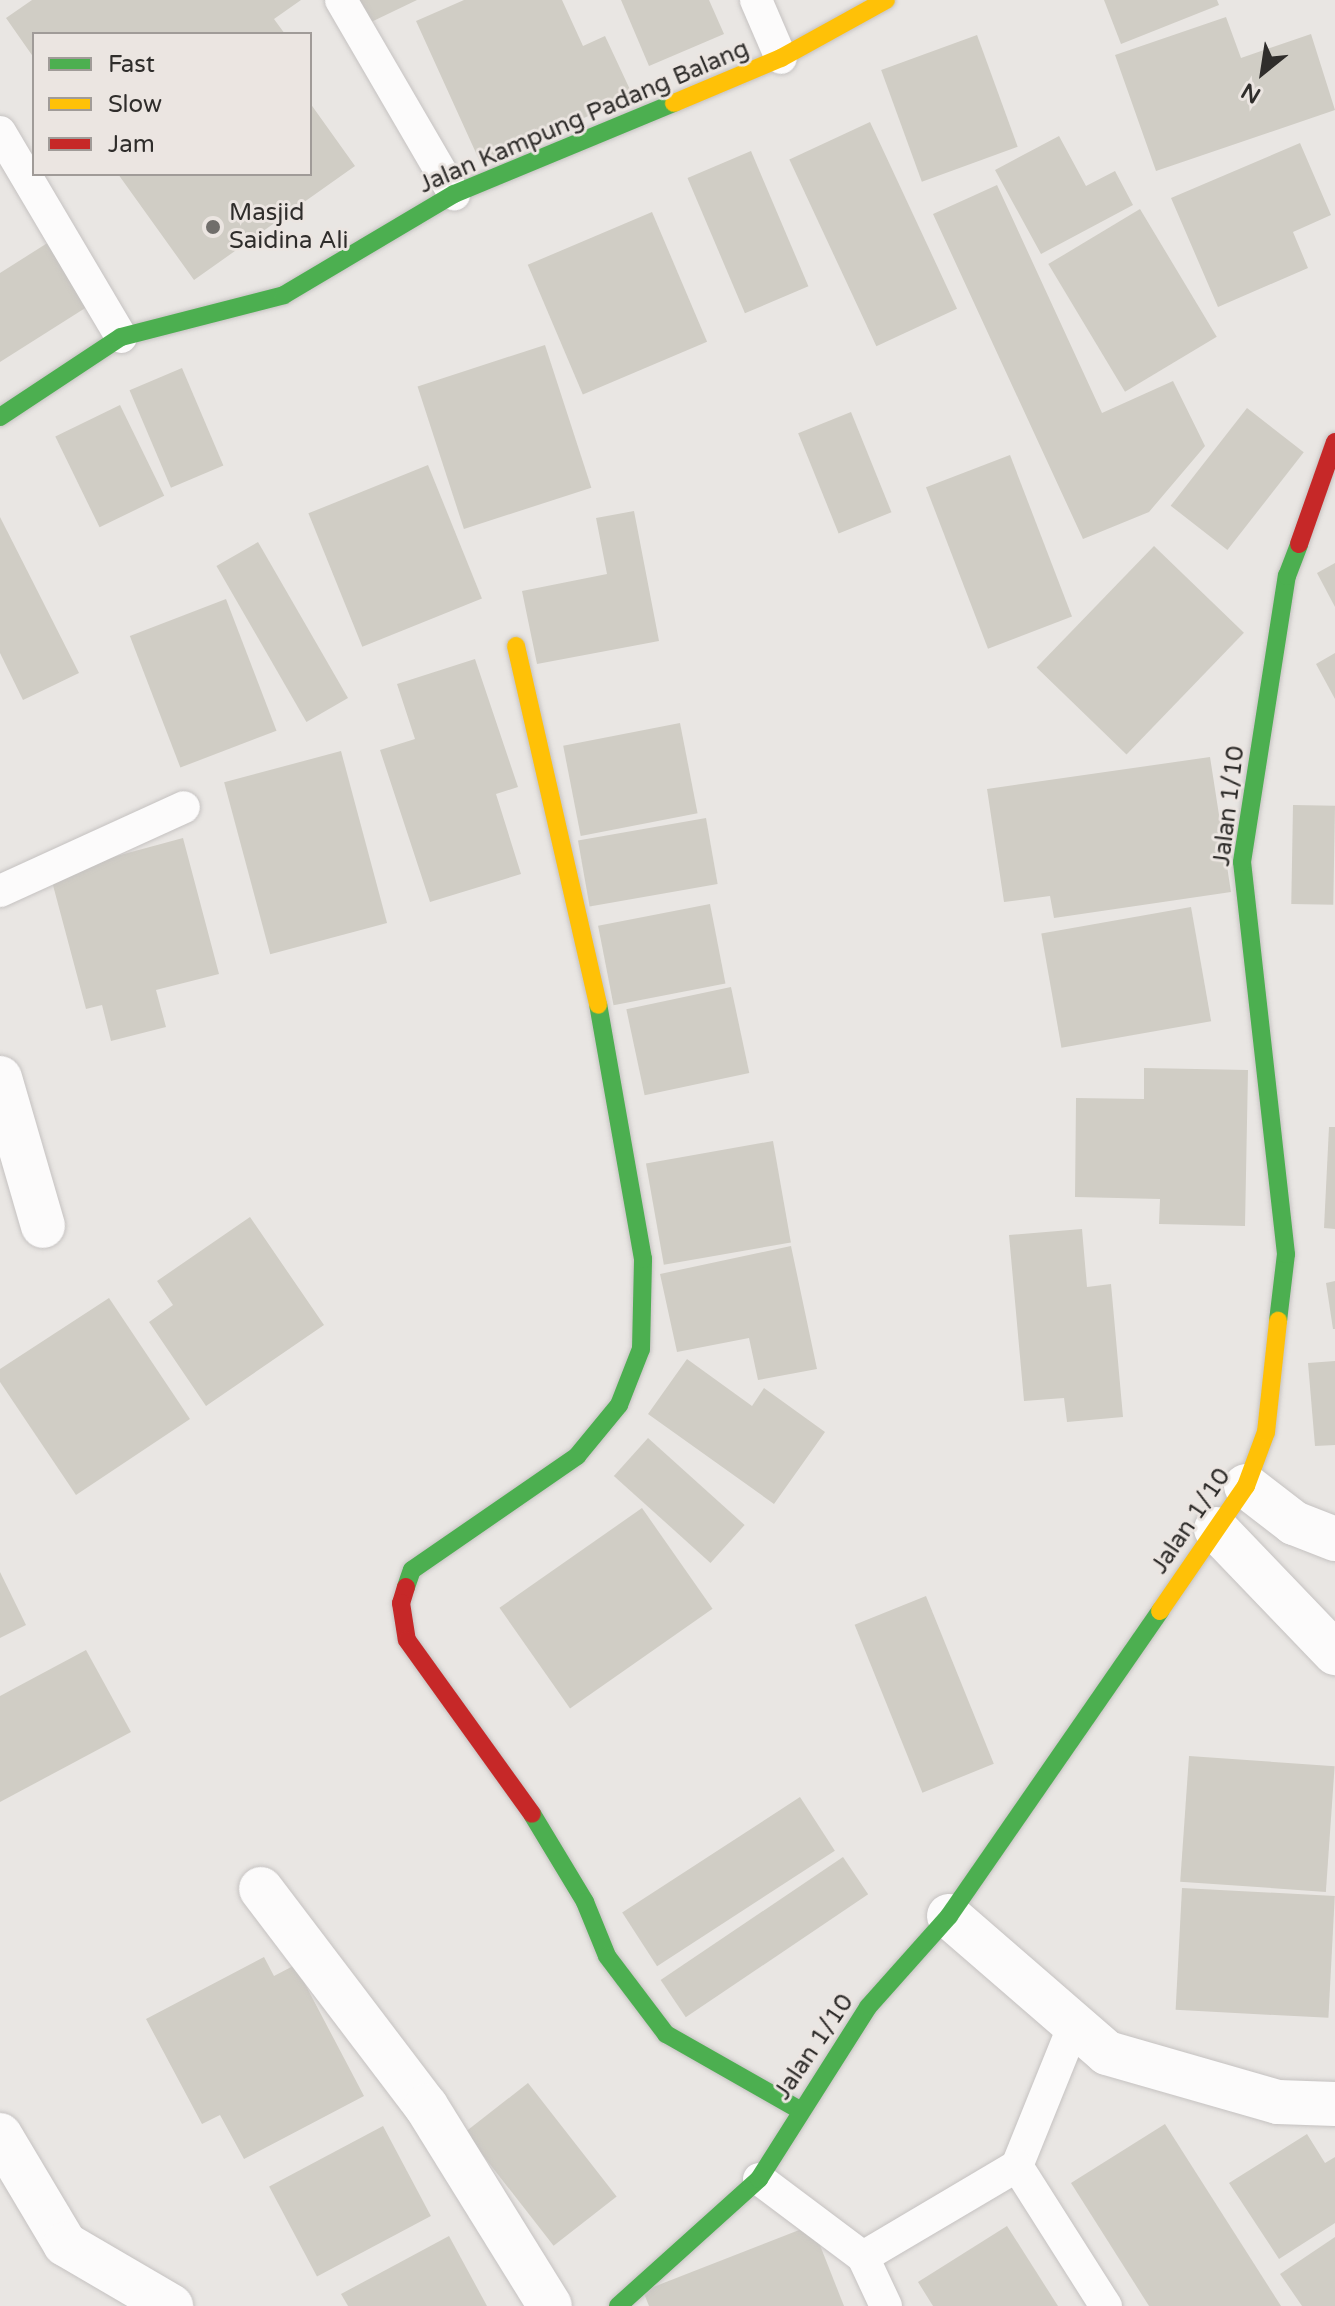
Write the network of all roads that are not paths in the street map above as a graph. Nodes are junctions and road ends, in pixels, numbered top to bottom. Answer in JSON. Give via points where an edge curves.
{"nodes":[{"id":1,"x":341,"y":0,"type":"edge"},
{"id":2,"x":756,"y":0,"type":"edge"},
{"id":3,"x":886,"y":0,"type":"edge"},
{"id":4,"x":781,"y":58,"type":"junction"},
{"id":5,"x":0,"y":132,"type":"edge"},
{"id":6,"x":454,"y":194,"type":"junction"},
{"id":7,"x":121,"y":337,"type":"junction"},
{"id":8,"x":0,"y":417,"type":"edge"},
{"id":9,"x":1335,"y":442,"type":"edge"},
{"id":10,"x":516,"y":646,"type":"dead end"},
{"id":11,"x":184,"y":807,"type":"dead end"},
{"id":12,"x":0,"y":891,"type":"edge"},
{"id":13,"x":0,"y":1078,"type":"edge"},
{"id":14,"x":43,"y":1226,"type":"dead end"},
{"id":15,"x":1246,"y":1486,"type":"junction"},
{"id":16,"x":1216,"y":1529,"type":"junction"},
{"id":17,"x":1335,"y":1539,"type":"edge"},
{"id":18,"x":1335,"y":1653,"type":"edge"},
{"id":19,"x":261,"y":1889,"type":"dead end"},
{"id":20,"x":949,"y":1916,"type":"junction"},
{"id":21,"x":1074,"y":2025,"type":"junction"},
{"id":22,"x":1335,"y":2104,"type":"edge"},
{"id":23,"x":800,"y":2110,"type":"junction"},
{"id":24,"x":0,"y":2135,"type":"edge"},
{"id":25,"x":1017,"y":2166,"type":"junction"},
{"id":26,"x":759,"y":2179,"type":"junction"},
{"id":27,"x":863,"y":2257,"type":"junction"},
{"id":28,"x":171,"y":2306,"type":"edge"},
{"id":29,"x":550,"y":2306,"type":"edge"},
{"id":30,"x":618,"y":2306,"type":"edge"},
{"id":31,"x":886,"y":2306,"type":"edge"},
{"id":32,"x":1106,"y":2306,"type":"edge"}],
"edges":[{"from":1,"to":6,"type":"lane"},
{"from":2,"to":4,"type":"lane"},
{"from":3,"to":4,"type":"street","name":"Jalan Kampung Padang Balang"},
{"from":4,"to":6,"type":"street","name":"Jalan Kampung Padang Balang"},
{"from":5,"to":7,"type":"lane"},
{"from":6,"to":7,"type":"street","name":"Jalan Kampung Padang Balang","via":[[284,295]]},
{"from":7,"to":8,"type":"street","name":"Jalan Kampung Padang Balang"},
{"from":9,"to":15,"type":"street","name":"Jalan 1/10","via":[[1287,576],[1242,862],[1286,1254],[1266,1432]]},
{"from":10,"to":23,"type":"street","via":[[588,951],[643,1259],[641,1349],[619,1405],[577,1456],[412,1570],[401,1603],[407,1640],[524,1801],[585,1902],[607,1956],[666,2034]]},
{"from":11,"to":12,"type":"lane"},
{"from":13,"to":14,"type":"street"},
{"from":15,"to":16,"type":"street","name":"Jalan 1/10"},
{"from":15,"to":17,"type":"street","via":[[1294,1523]]},
{"from":16,"to":18,"type":"street"},
{"from":16,"to":20,"type":"street","name":"Jalan 1/10"},
{"from":19,"to":29,"type":"street","via":[[426,2106]]},
{"from":20,"to":21,"type":"street"},
{"from":20,"to":23,"type":"street","name":"Jalan 1/10","via":[[868,2007]]},
{"from":21,"to":22,"type":"street","via":[[1107,2053],[1172,2076],[1278,2102]]},
{"from":21,"to":25,"type":"lane"},
{"from":23,"to":26,"type":"street","name":"Jalan 1/10"},
{"from":24,"to":28,"type":"street","via":[[65,2244]]},
{"from":25,"to":27,"type":"lane"},
{"from":25,"to":32,"type":"lane"},
{"from":26,"to":27,"type":"lane"},
{"from":26,"to":30,"type":"street","name":"Jalan 1/10"},
{"from":27,"to":31,"type":"lane"}]}
